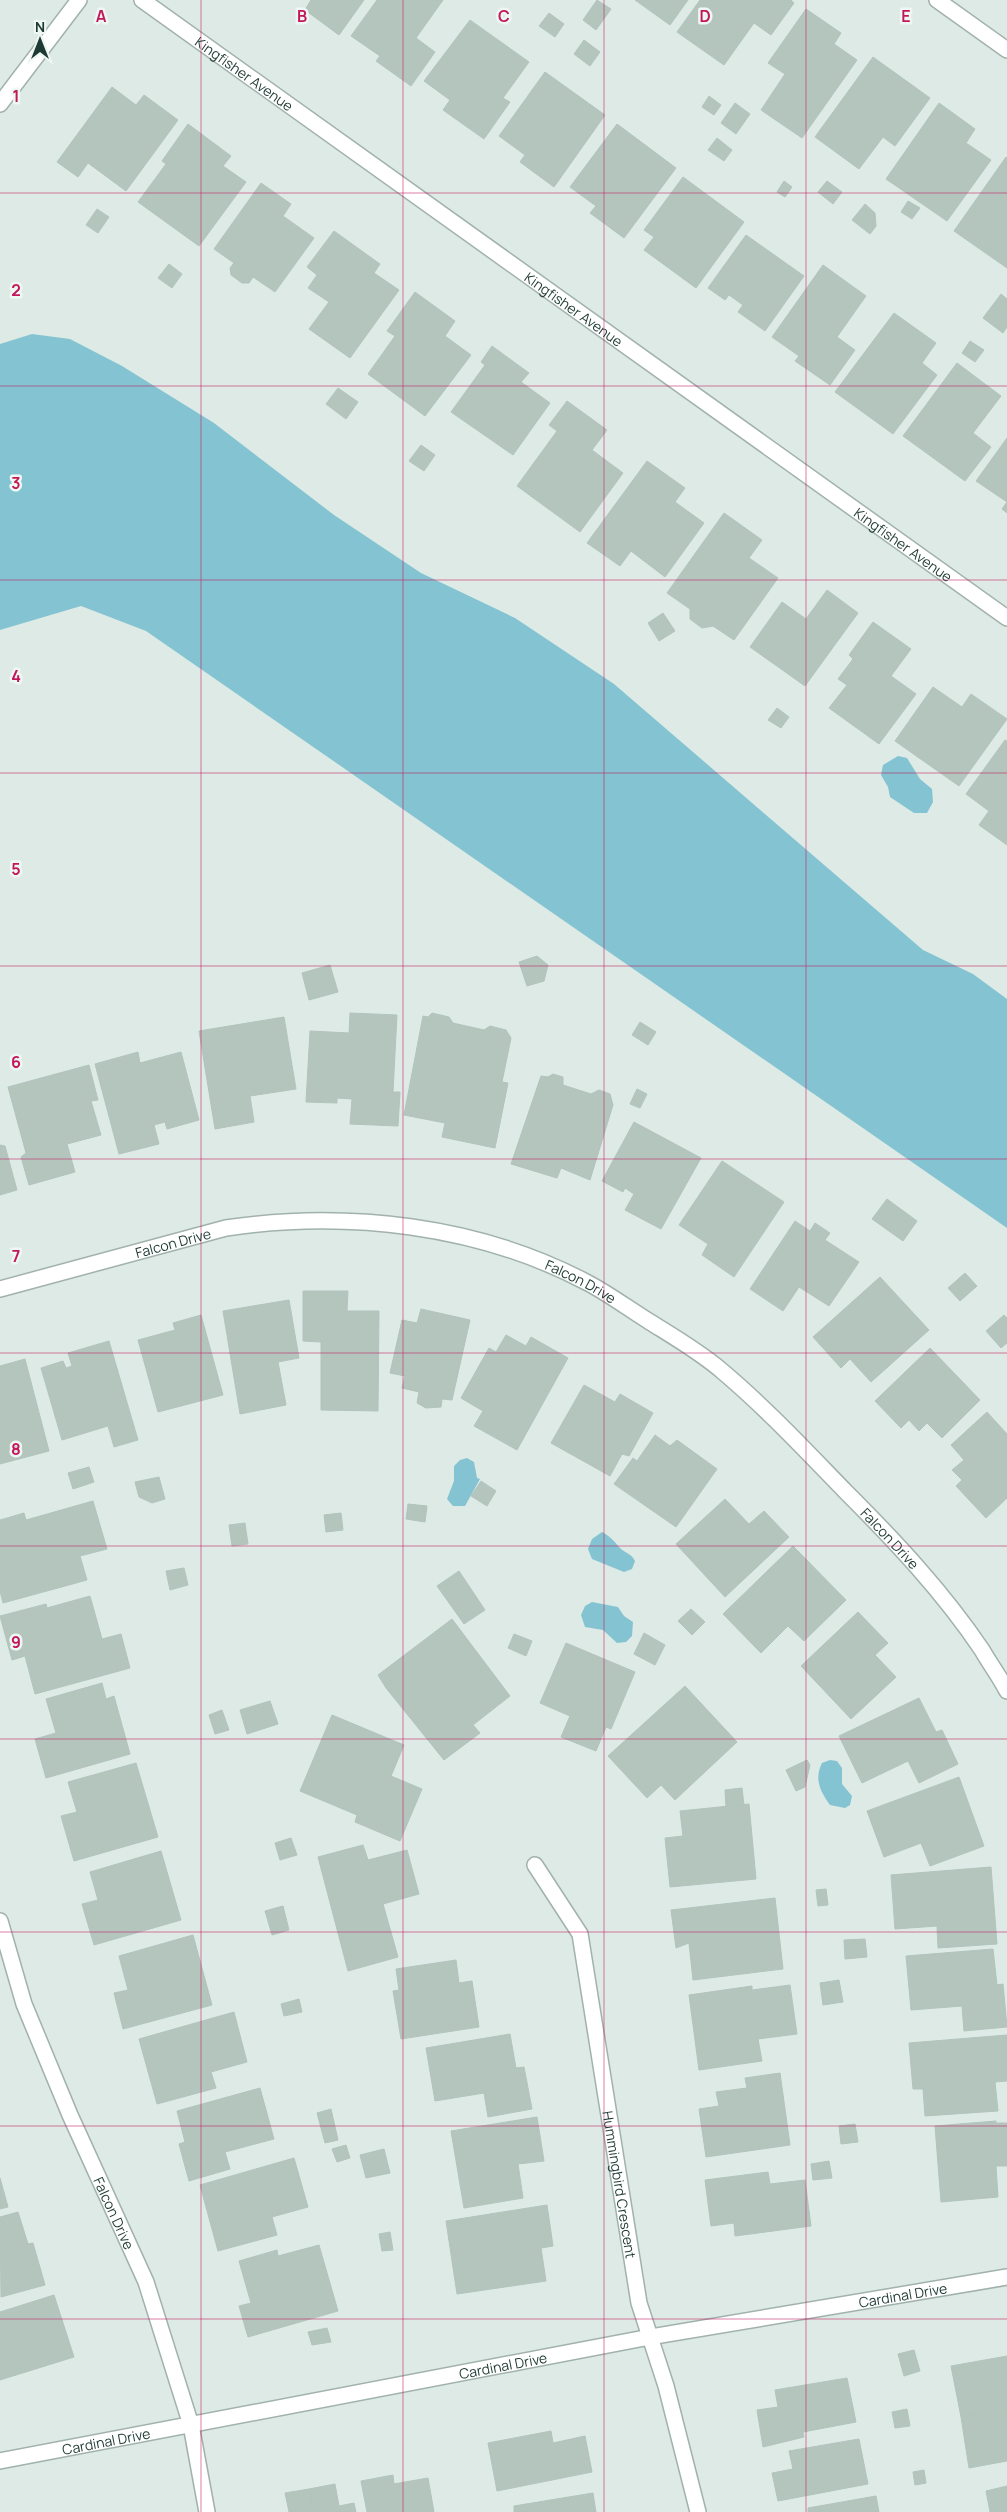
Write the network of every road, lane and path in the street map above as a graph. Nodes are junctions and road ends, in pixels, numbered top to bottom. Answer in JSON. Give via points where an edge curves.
{"nodes":[{"id":1,"x":79,"y":0,"type":"edge"},
{"id":2,"x":142,"y":0,"type":"edge"},
{"id":3,"x":937,"y":0,"type":"edge"},
{"id":4,"x":1007,"y":50,"type":"edge"},
{"id":5,"x":0,"y":104,"type":"edge"},
{"id":6,"x":1007,"y":618,"type":"edge"},
{"id":7,"x":0,"y":1289,"type":"edge"},
{"id":8,"x":1007,"y":1691,"type":"edge"},
{"id":9,"x":535,"y":1865,"type":"dead end"},
{"id":10,"x":0,"y":1921,"type":"edge"},
{"id":11,"x":1007,"y":2276,"type":"edge"},
{"id":12,"x":650,"y":2337,"type":"junction"},
{"id":13,"x":191,"y":2425,"type":"junction"},
{"id":14,"x":0,"y":2461,"type":"edge"},
{"id":15,"x":207,"y":2512,"type":"edge"},
{"id":16,"x":698,"y":2512,"type":"edge"}],
"edges":[{"from":1,"to":5,"type":"street"},
{"from":2,"to":6,"type":"street","name":"Kingfisher Avenue"},
{"from":3,"to":4,"type":"street"},
{"from":7,"to":8,"type":"street","name":"Falcon Drive","via":[[226,1228],[255,1224],[338,1221],[418,1227],[477,1240],[538,1260],[588,1283],[670,1335],[720,1369],[751,1397],[888,1534],[967,1628]]},
{"from":9,"to":12,"type":"street","name":"Hummingbird Crescent","via":[[580,1934],[639,2303]]},
{"from":10,"to":13,"type":"street","name":"Falcon Drive","via":[[27,2012],[146,2282]]},
{"from":11,"to":12,"type":"street","name":"Cardinal Drive"},
{"from":12,"to":13,"type":"street","name":"Cardinal Drive"},
{"from":12,"to":16,"type":"street","name":"Hummingbird Crescent"},
{"from":13,"to":14,"type":"street","name":"Cardinal Drive"},
{"from":13,"to":15,"type":"street","name":"Falcon Drive"}]}
